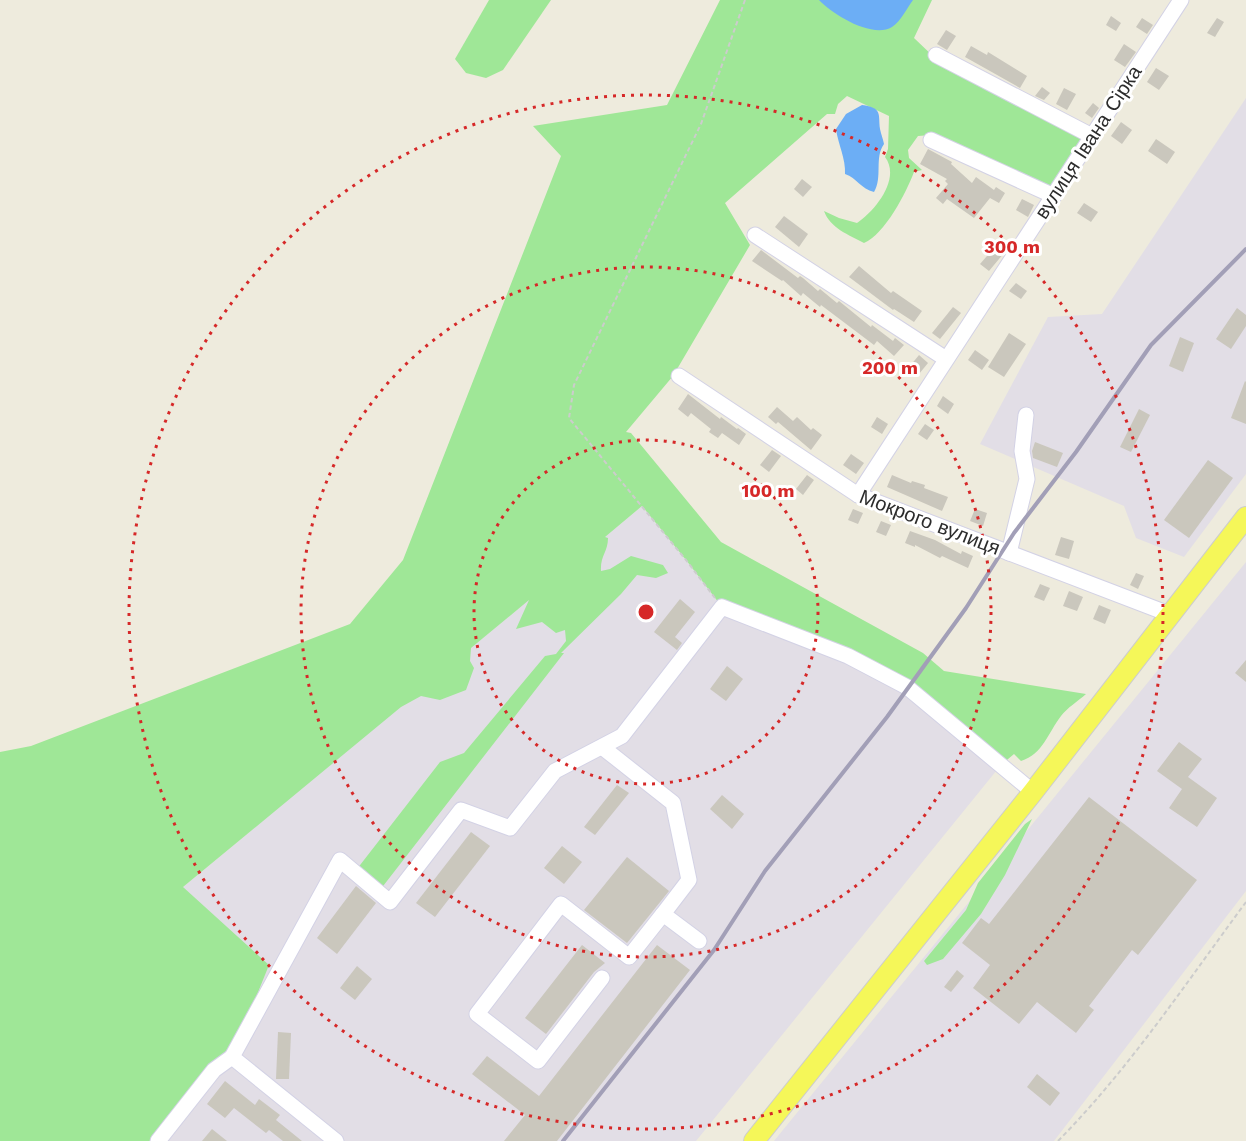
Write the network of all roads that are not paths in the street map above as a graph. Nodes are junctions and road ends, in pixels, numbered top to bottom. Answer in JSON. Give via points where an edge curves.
{"nodes":[{"id":1,"x":1181,"y":0,"type":"edge"},
{"id":2,"x":936,"y":56,"type":"dead end"},
{"id":3,"x":1092,"y":136,"type":"junction"},
{"id":4,"x":931,"y":140,"type":"dead end"},
{"id":5,"x":1054,"y":196,"type":"junction"},
{"id":6,"x":755,"y":235,"type":"dead end"},
{"id":7,"x":946,"y":359,"type":"junction"},
{"id":8,"x":679,"y":376,"type":"dead end"},
{"id":9,"x":1026,"y":415,"type":"dead end"},
{"id":10,"x":858,"y":495,"type":"junction"},
{"id":11,"x":1246,"y":517,"type":"edge"},
{"id":12,"x":1009,"y":553,"type":"junction"},
{"id":13,"x":1169,"y":614,"type":"junction"},
{"id":14,"x":602,"y":747,"type":"junction"},
{"id":15,"x":1033,"y":792,"type":"junction"},
{"id":16,"x":663,"y":914,"type":"junction"},
{"id":17,"x":699,"y":941,"type":"dead end"},
{"id":18,"x":602,"y":978,"type":"dead end"},
{"id":19,"x":232,"y":1058,"type":"junction"},
{"id":20,"x":158,"y":1141,"type":"edge"},
{"id":21,"x":336,"y":1141,"type":"edge"},
{"id":22,"x":754,"y":1141,"type":"edge"}],
"edges":[{"from":1,"to":3,"type":"street","name":"вулиця Івана Сірка"},
{"from":2,"to":3,"type":"street"},
{"from":3,"to":5,"type":"street","name":"вулиця Івана Сірка"},
{"from":4,"to":5,"type":"street"},
{"from":5,"to":7,"type":"street","name":"вулиця Івана Сірка"},
{"from":6,"to":7,"type":"street"},
{"from":7,"to":10,"type":"street","name":"вулиця Івана Сірка"},
{"from":8,"to":10,"type":"street","name":"Мокрого вулиця"},
{"from":9,"to":12,"type":"street","via":[[1023,451],[1027,479]]},
{"from":10,"to":12,"type":"street","name":"Мокрого вулиця"},
{"from":11,"to":13,"type":"main road"},
{"from":12,"to":13,"type":"street","name":"Мокрого вулиця"},
{"from":13,"to":15,"type":"main road"},
{"from":14,"to":15,"type":"street","via":[[622,736],[722,607],[848,656],[907,687]]},
{"from":14,"to":16,"type":"street","via":[[674,803],[689,880]]},
{"from":14,"to":19,"type":"street","via":[[555,771],[510,828],[461,810],[390,902],[340,860]]},
{"from":15,"to":22,"type":"main road"},
{"from":16,"to":17,"type":"street"},
{"from":16,"to":18,"type":"street","via":[[629,957],[561,904],[477,1014],[538,1061]]},
{"from":19,"to":20,"type":"street","via":[[214,1070]]},
{"from":19,"to":21,"type":"street"}]}
